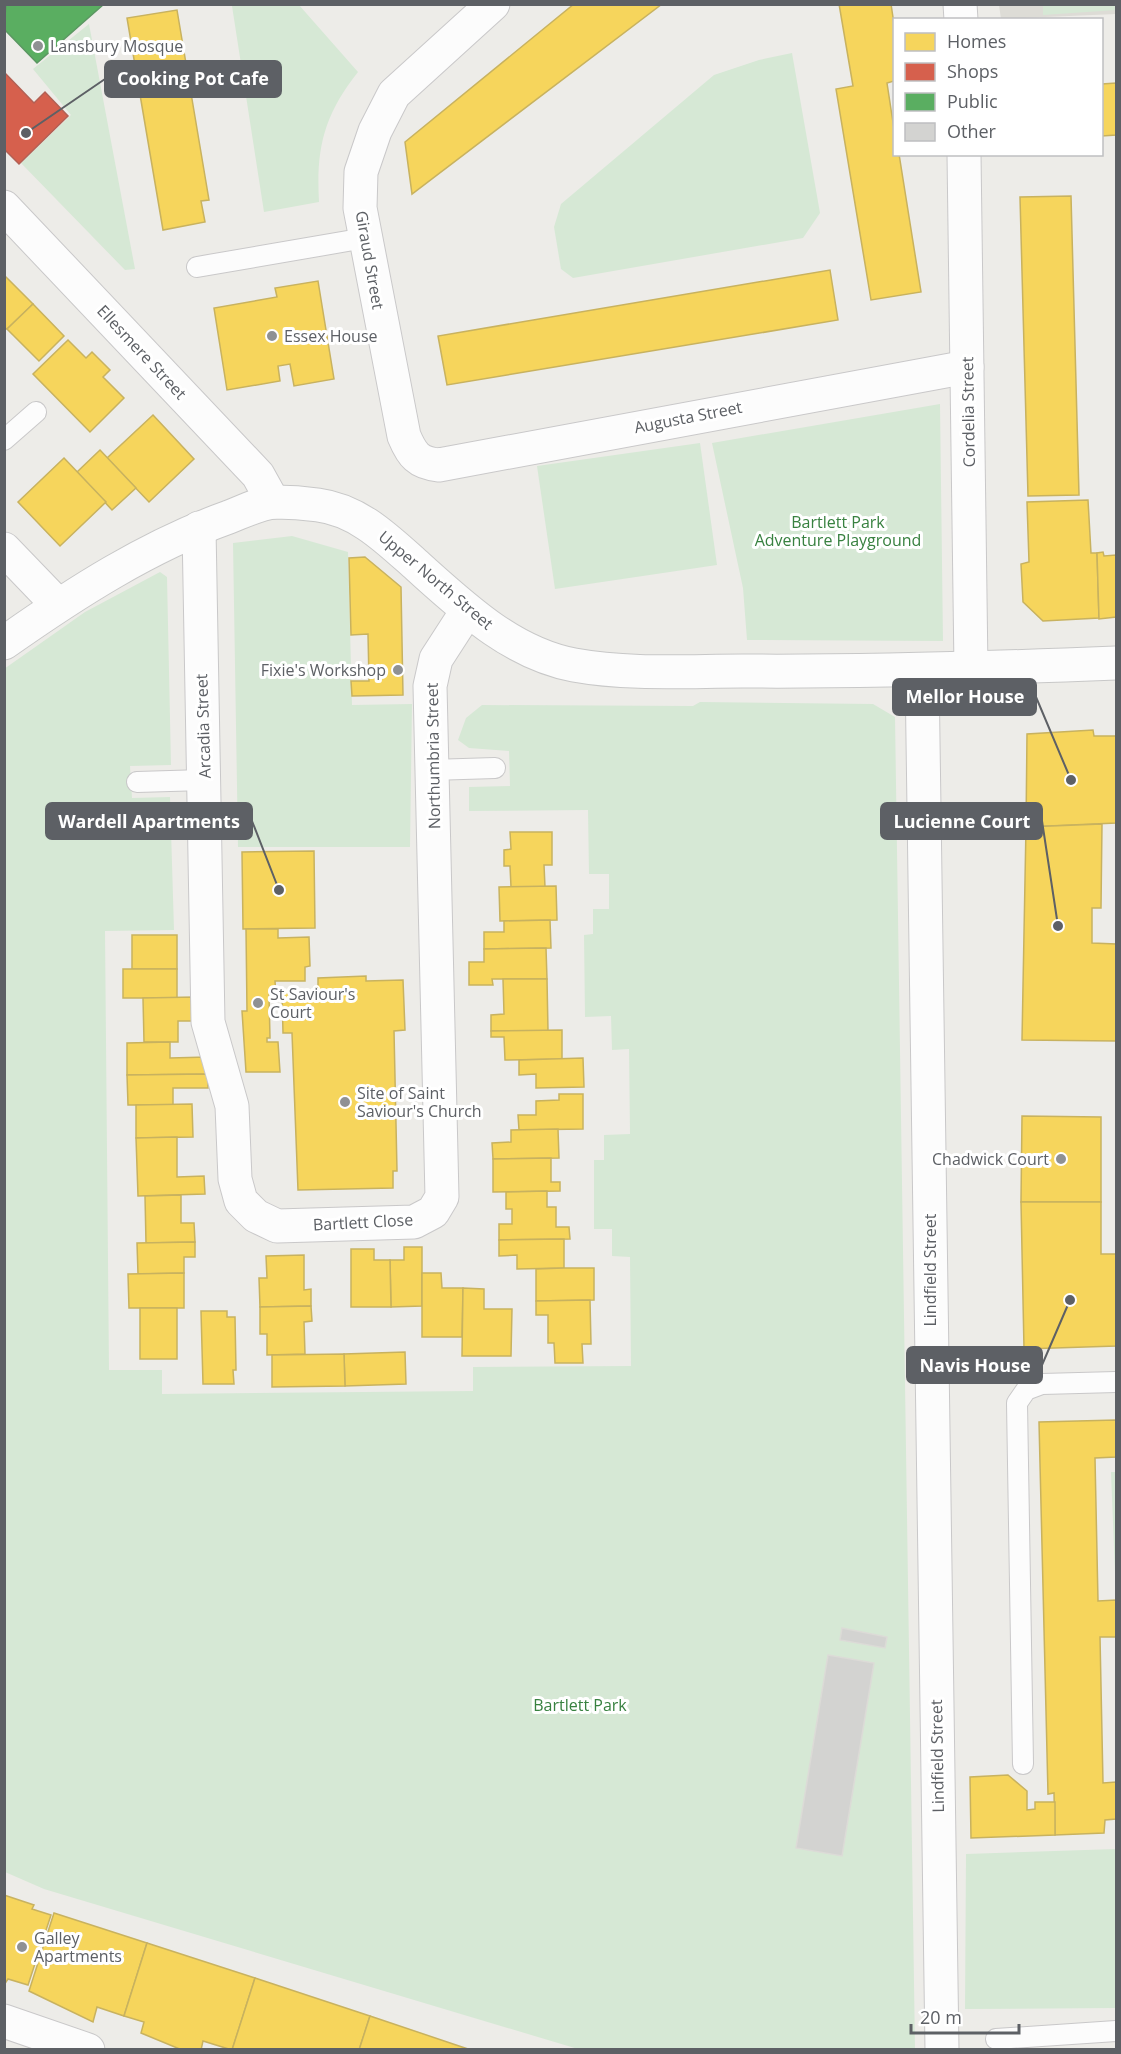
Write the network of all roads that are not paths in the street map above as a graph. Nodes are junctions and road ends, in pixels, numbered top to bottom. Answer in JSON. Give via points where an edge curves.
{"nodes":[{"id":1,"x":493,"y":4,"type":"edge"},
{"id":2,"x":964,"y":156,"type":"edge"},
{"id":3,"x":4,"y":207,"type":"edge"},
{"id":4,"x":365,"y":238,"type":"junction"},
{"id":5,"x":197,"y":267,"type":"dead end"},
{"id":6,"x":967,"y":367,"type":"junction"},
{"id":7,"x":36,"y":412,"type":"dead end"},
{"id":8,"x":4,"y":440,"type":"edge"},
{"id":9,"x":411,"y":455,"type":"joint"},
{"id":10,"x":273,"y":502,"type":"junction"},
{"id":11,"x":199,"y":528,"type":"junction"},
{"id":12,"x":4,"y":549,"type":"edge"},
{"id":13,"x":58,"y":605,"type":"junction"},
{"id":14,"x":467,"y":611,"type":"junction"},
{"id":15,"x":4,"y":644,"type":"edge"},
{"id":16,"x":1116,"y":663,"type":"edge"},
{"id":17,"x":971,"y":669,"type":"junction"},
{"id":18,"x":922,"y":671,"type":"junction"},
{"id":19,"x":495,"y":768,"type":"dead end"},
{"id":20,"x":431,"y":770,"type":"junction"},
{"id":21,"x":204,"y":780,"type":"junction"},
{"id":22,"x":137,"y":782,"type":"dead end"},
{"id":23,"x":434,"y":839,"type":"joint"},
{"id":24,"x":206,"y":925,"type":"joint"},
{"id":25,"x":1116,"y":1382,"type":"edge"},
{"id":26,"x":1023,"y":1764,"type":"dead end"},
{"id":27,"x":4,"y":2021,"type":"edge"},
{"id":28,"x":1116,"y":2031,"type":"edge"},
{"id":29,"x":996,"y":2039,"type":"dead end"},
{"id":30,"x":88,"y":2049,"type":"edge"},
{"id":31,"x":942,"y":2049,"type":"edge"}],
"edges":[{"from":1,"to":4,"type":"street","name":"Giraud Street","via":[[394,94],[375,131],[361,172],[360,208]]},
{"from":2,"to":6,"type":"street","name":"Cordelia Street"},
{"from":3,"to":10,"type":"street","name":"Ellesmere Street","via":[[258,475]]},
{"from":4,"to":5,"type":"lane"},
{"from":4,"to":9,"type":"street","name":"Giraud Street"},
{"from":6,"to":9,"type":"street","name":"Augusta Street","via":[[439,465],[424,464]]},
{"from":6,"to":17,"type":"street","name":"Cordelia Street"},
{"from":7,"to":8,"type":"lane"},
{"from":10,"to":11,"type":"street","name":"Upper North Street"},
{"from":10,"to":14,"type":"street","name":"Upper North Street","via":[[320,505],[375,528]]},
{"from":11,"to":13,"type":"street","name":"Upper North Street","via":[[133,560]]},
{"from":11,"to":21,"type":"street","name":"Arcadia Street"},
{"from":12,"to":13,"type":"street"},
{"from":13,"to":15,"type":"street","name":"Upper North Street"},
{"from":14,"to":18,"type":"street","name":"Upper North Street","via":[[535,653],[572,665],[614,670]]},
{"from":14,"to":20,"type":"street","name":"Northumbria Street","via":[[436,659],[430,686]]},
{"from":16,"to":17,"type":"street","name":"Upper North Street"},
{"from":17,"to":18,"type":"street","name":"Upper North Street"},
{"from":18,"to":31,"type":"street","name":"Lindfield Street"},
{"from":19,"to":20,"type":"lane"},
{"from":20,"to":23,"type":"street","name":"Northumbria Street"},
{"from":21,"to":22,"type":"lane"},
{"from":21,"to":24,"type":"street","name":"Arcadia Street"},
{"from":23,"to":24,"type":"street","name":"Bartlett Close","via":[[443,1185],[442,1197],[433,1212],[414,1222],[277,1226],[256,1216],[241,1201],[235,1179],[232,1106],[208,1022]]},
{"from":25,"to":26,"type":"lane","via":[[1042,1384],[1026,1390],[1017,1403]]},
{"from":27,"to":30,"type":"street"},
{"from":28,"to":29,"type":"lane"}]}
